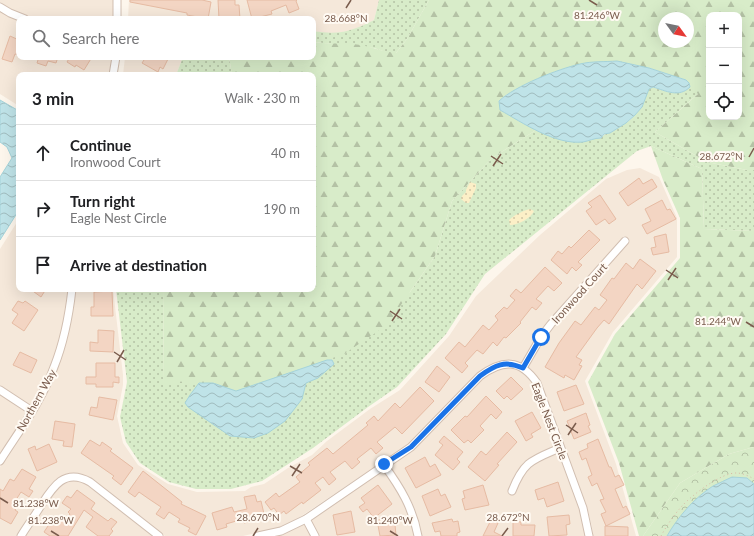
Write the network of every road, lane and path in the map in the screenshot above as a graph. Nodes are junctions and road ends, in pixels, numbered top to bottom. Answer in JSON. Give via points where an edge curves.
{"nodes":[{"id":1,"x":117,"y":0,"type":"edge"},
{"id":2,"x":0,"y":7,"type":"edge"},
{"id":3,"x":18,"y":16,"type":"edge"},
{"id":4,"x":117,"y":16,"type":"edge"},
{"id":5,"x":116,"y":60,"type":"edge"},
{"id":6,"x":114,"y":72,"type":"edge"},
{"id":7,"x":625,"y":241,"type":"dead end"},
{"id":8,"x":72,"y":292,"type":"edge"},
{"id":9,"x":523,"y":368,"type":"junction"},
{"id":10,"x":0,"y":390,"type":"edge"},
{"id":11,"x":32,"y":411,"type":"junction"},
{"id":12,"x":560,"y":448,"type":"junction"},
{"id":13,"x":0,"y":461,"type":"edge"},
{"id":14,"x":384,"y":464,"type":"junction"},
{"id":15,"x":754,"y":479,"type":"edge"},
{"id":16,"x":512,"y":491,"type":"dead end"},
{"id":17,"x":306,"y":519,"type":"junction"},
{"id":18,"x":21,"y":536,"type":"edge"},
{"id":19,"x":159,"y":536,"type":"edge"},
{"id":20,"x":258,"y":536,"type":"edge"},
{"id":21,"x":315,"y":536,"type":"edge"},
{"id":22,"x":418,"y":536,"type":"edge"},
{"id":23,"x":589,"y":536,"type":"edge"},
{"id":24,"x":661,"y":536,"type":"edge"}],
"edges":[{"from":1,"to":4,"type":"street"},
{"from":2,"to":3,"type":"street"},
{"from":5,"to":6,"type":"street"},
{"from":7,"to":9,"type":"street","name":"Ironwood Court","via":[[551,324]]},
{"from":8,"to":11,"type":"street","name":"Northern Way","via":[[64,339],[54,368]]},
{"from":9,"to":12,"type":"street","name":"Eagle Nest Circle","via":[[537,383]]},
{"from":9,"to":14,"type":"street","via":[[512,363],[490,369],[480,376],[411,447]]},
{"from":10,"to":11,"type":"street"},
{"from":11,"to":13,"type":"street","name":"Northern Way"},
{"from":12,"to":16,"type":"street","via":[[527,464]]},
{"from":12,"to":23,"type":"street","name":"Eagle Nest Circle","via":[[583,508]]},
{"from":14,"to":17,"type":"street"},
{"from":14,"to":22,"type":"street","via":[[411,509]]},
{"from":15,"to":24,"type":"path","via":[[736,472],[709,484],[683,504]]},
{"from":17,"to":20,"type":"street","via":[[281,531]]},
{"from":17,"to":21,"type":"street"},
{"from":18,"to":19,"type":"street","via":[[52,488],[60,480],[76,477],[90,482]]}]}
